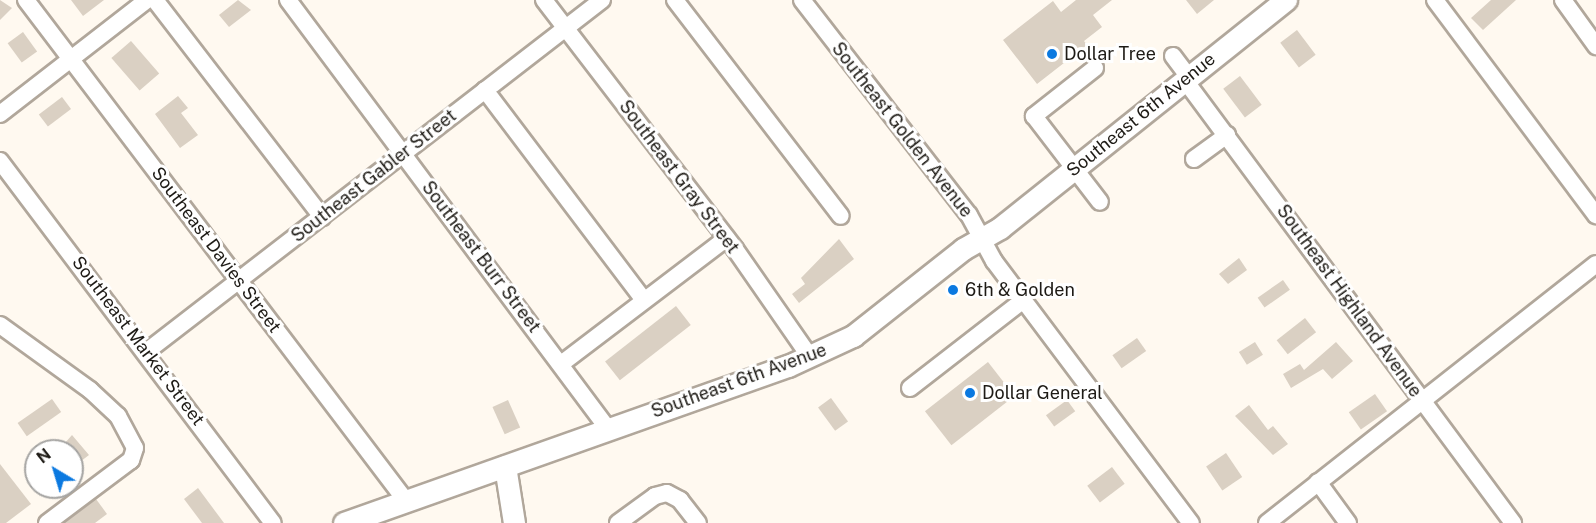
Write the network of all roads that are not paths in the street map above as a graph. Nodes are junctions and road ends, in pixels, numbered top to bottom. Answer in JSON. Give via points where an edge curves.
{"nodes":[{"id":1,"x":26,"y":0,"type":"edge"},
{"id":2,"x":147,"y":0,"type":"edge"},
{"id":3,"x":155,"y":0,"type":"edge"},
{"id":4,"x":288,"y":0,"type":"edge"},
{"id":5,"x":544,"y":0,"type":"edge"},
{"id":6,"x":602,"y":0,"type":"edge"},
{"id":7,"x":675,"y":0,"type":"edge"},
{"id":8,"x":802,"y":0,"type":"edge"},
{"id":9,"x":1286,"y":0,"type":"edge"},
{"id":10,"x":1435,"y":0,"type":"edge"},
{"id":11,"x":1563,"y":0,"type":"edge"},
{"id":12,"x":566,"y":29,"type":"junction"},
{"id":13,"x":1596,"y":46,"type":"edge"},
{"id":14,"x":1173,"y":56,"type":"dead end"},
{"id":15,"x":72,"y":58,"type":"junction"},
{"id":16,"x":1095,"y":68,"type":"dead end"},
{"id":17,"x":1186,"y":77,"type":"junction"},
{"id":18,"x":485,"y":90,"type":"junction"},
{"id":19,"x":0,"y":114,"type":"edge"},
{"id":20,"x":1227,"y":135,"type":"junction"},
{"id":21,"x":404,"y":152,"type":"junction"},
{"id":22,"x":1194,"y":159,"type":"dead end"},
{"id":23,"x":0,"y":161,"type":"edge"},
{"id":24,"x":1074,"y":168,"type":"junction"},
{"id":25,"x":1100,"y":202,"type":"dead end"},
{"id":26,"x":1596,"y":215,"type":"edge"},
{"id":27,"x":841,"y":216,"type":"dead end"},
{"id":28,"x":322,"y":217,"type":"junction"},
{"id":29,"x":727,"y":238,"type":"junction"},
{"id":30,"x":982,"y":239,"type":"junction"},
{"id":31,"x":1596,"y":264,"type":"edge"},
{"id":32,"x":240,"y":282,"type":"junction"},
{"id":33,"x":644,"y":300,"type":"junction"},
{"id":34,"x":1022,"y":301,"type":"junction"},
{"id":35,"x":0,"y":325,"type":"edge"},
{"id":36,"x":146,"y":352,"type":"junction"},
{"id":37,"x":810,"y":357,"type":"junction"},
{"id":38,"x":561,"y":364,"type":"junction"},
{"id":39,"x":910,"y":388,"type":"dead end"},
{"id":40,"x":1422,"y":399,"type":"junction"},
{"id":41,"x":608,"y":429,"type":"junction"},
{"id":42,"x":505,"y":466,"type":"junction"},
{"id":43,"x":1318,"y":482,"type":"junction"},
{"id":44,"x":406,"y":501,"type":"junction"},
{"id":45,"x":47,"y":523,"type":"edge"},
{"id":46,"x":273,"y":523,"type":"edge"},
{"id":47,"x":344,"y":523,"type":"edge"},
{"id":48,"x":514,"y":523,"type":"edge"},
{"id":49,"x":618,"y":523,"type":"edge"},
{"id":50,"x":698,"y":523,"type":"edge"},
{"id":51,"x":1191,"y":523,"type":"edge"},
{"id":52,"x":1267,"y":523,"type":"edge"},
{"id":53,"x":1348,"y":523,"type":"edge"},
{"id":54,"x":1513,"y":523,"type":"edge"}],
"edges":[{"from":1,"to":15,"type":"street","name":"Southeast Davies Street"},
{"from":2,"to":15,"type":"street"},
{"from":3,"to":28,"type":"street"},
{"from":4,"to":21,"type":"street","name":"Southeast Burr Street"},
{"from":5,"to":12,"type":"street","name":"Southeast Gray Street"},
{"from":6,"to":12,"type":"street","name":"Southeast Gabler Street"},
{"from":7,"to":27,"type":"street"},
{"from":8,"to":30,"type":"street","name":"Southeast Golden Avenue","via":[[969,215]]},
{"from":9,"to":17,"type":"main road","name":"Southeast 6th Avenue"},
{"from":10,"to":26,"type":"street"},
{"from":11,"to":13,"type":"street"},
{"from":12,"to":18,"type":"street","name":"Southeast Gabler Street"},
{"from":12,"to":29,"type":"street","name":"Southeast Gray Street"},
{"from":14,"to":17,"type":"street","name":"Southeast Highland Avenue"},
{"from":15,"to":19,"type":"street"},
{"from":15,"to":32,"type":"street","name":"Southeast Davies Street"},
{"from":16,"to":24,"type":"street","via":[[1034,116]]},
{"from":17,"to":20,"type":"street","name":"Southeast Highland Avenue"},
{"from":17,"to":24,"type":"main road","name":"Southeast 6th Avenue"},
{"from":18,"to":21,"type":"street","name":"Southeast Gabler Street"},
{"from":18,"to":33,"type":"street"},
{"from":20,"to":22,"type":"street"},
{"from":20,"to":40,"type":"street","name":"Southeast Highland Avenue"},
{"from":21,"to":28,"type":"street","name":"Southeast Gabler Street"},
{"from":21,"to":38,"type":"street","name":"Southeast Burr Street"},
{"from":23,"to":36,"type":"street","name":"Southeast Market Street"},
{"from":24,"to":25,"type":"street"},
{"from":24,"to":30,"type":"main road","name":"Southeast 6th Avenue"},
{"from":28,"to":32,"type":"street","name":"Southeast Gabler Street"},
{"from":29,"to":33,"type":"street"},
{"from":29,"to":37,"type":"street","name":"Southeast Gray Street"},
{"from":30,"to":34,"type":"street","name":"Southeast Golden Avenue"},
{"from":30,"to":37,"type":"main road","name":"Southeast 6th Avenue","via":[[860,331]]},
{"from":31,"to":40,"type":"street"},
{"from":32,"to":36,"type":"street","name":"Southeast Gabler Street"},
{"from":32,"to":44,"type":"street","name":"Southeast Davies Street"},
{"from":33,"to":38,"type":"street"},
{"from":34,"to":39,"type":"street"},
{"from":34,"to":51,"type":"street","name":"Southeast Golden Avenue"},
{"from":35,"to":45,"type":"street","via":[[90,390],[117,416],[135,448],[131,460]]},
{"from":36,"to":46,"type":"street","name":"Southeast Market Street"},
{"from":37,"to":41,"type":"main road","name":"Southeast 6th Avenue"},
{"from":38,"to":41,"type":"street","name":"Southeast Burr Street"},
{"from":40,"to":43,"type":"street"},
{"from":40,"to":54,"type":"street","name":"Southeast Highland Avenue"},
{"from":41,"to":42,"type":"main road","name":"Southeast 6th Avenue"},
{"from":42,"to":44,"type":"main road","name":"Southeast 6th Avenue"},
{"from":42,"to":48,"type":"main road"},
{"from":43,"to":52,"type":"street"},
{"from":43,"to":53,"type":"street"},
{"from":44,"to":47,"type":"main road","name":"Southeast 6th Avenue"},
{"from":49,"to":50,"type":"street","via":[[655,496],[667,493],[680,500]]}]}
